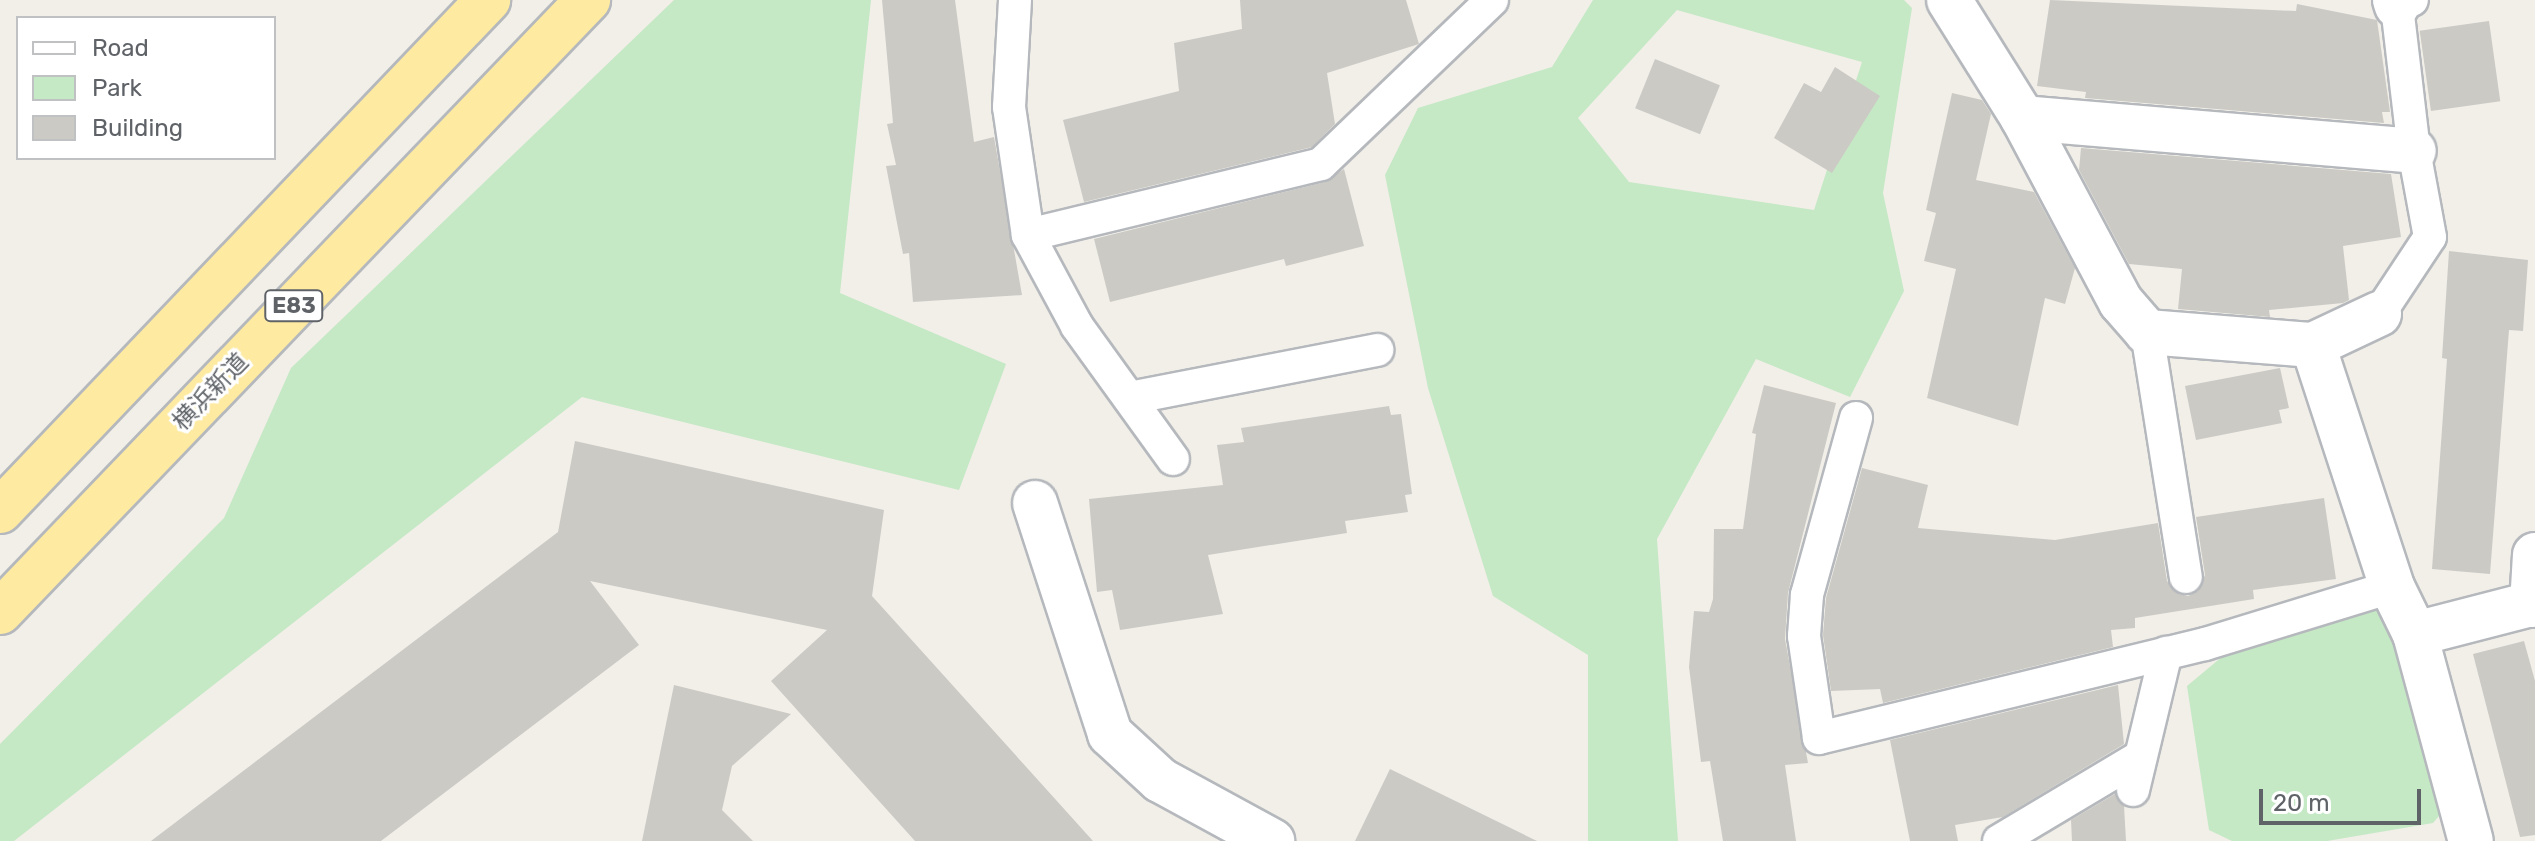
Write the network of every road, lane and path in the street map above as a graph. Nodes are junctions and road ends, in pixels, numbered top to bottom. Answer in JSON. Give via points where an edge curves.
{"nodes":[{"id":1,"x":488,"y":0,"type":"edge"},
{"id":2,"x":588,"y":0,"type":"edge"},
{"id":3,"x":1015,"y":0,"type":"edge"},
{"id":4,"x":1492,"y":0,"type":"edge"},
{"id":5,"x":1949,"y":0,"type":"edge"},
{"id":6,"x":2401,"y":2,"type":"edge"},
{"id":7,"x":2023,"y":118,"type":"junction"},
{"id":8,"x":2414,"y":151,"type":"junction"},
{"id":9,"x":1028,"y":235,"type":"junction"},
{"id":10,"x":2379,"y":314,"type":"joint"},
{"id":11,"x":2147,"y":332,"type":"junction"},
{"id":12,"x":2313,"y":345,"type":"junction"},
{"id":13,"x":1377,"y":350,"type":"dead end"},
{"id":14,"x":1130,"y":398,"type":"junction"},
{"id":15,"x":1856,"y":418,"type":"dead end"},
{"id":16,"x":1173,"y":459,"type":"dead end"},
{"id":17,"x":1035,"y":503,"type":"dead end"},
{"id":18,"x":0,"y":511,"type":"edge"},
{"id":19,"x":2535,"y":555,"type":"edge"},
{"id":20,"x":2186,"y":577,"type":"dead end"},
{"id":21,"x":2392,"y":587,"type":"junction"},
{"id":22,"x":2534,"y":604,"type":"edge"},
{"id":23,"x":0,"y":612,"type":"edge"},
{"id":24,"x":2415,"y":634,"type":"junction"},
{"id":25,"x":2166,"y":653,"type":"junction"},
{"id":26,"x":2140,"y":757,"type":"junction"},
{"id":27,"x":2133,"y":790,"type":"dead end"},
{"id":28,"x":1272,"y":841,"type":"edge"},
{"id":29,"x":1999,"y":841,"type":"edge"},
{"id":30,"x":2471,"y":841,"type":"edge"}],
"edges":[{"from":1,"to":18,"type":"highway"},
{"from":2,"to":23,"type":"highway","name":"横浜新道","number":"E83"},
{"from":3,"to":9,"type":"lane","via":[[1009,107]]},
{"from":4,"to":9,"type":"lane","via":[[1321,164]]},
{"from":5,"to":7,"type":"street"},
{"from":6,"to":8,"type":"lane"},
{"from":7,"to":8,"type":"street"},
{"from":7,"to":11,"type":"street","via":[[2121,302]]},
{"from":8,"to":10,"type":"lane","via":[[2430,237]]},
{"from":9,"to":14,"type":"lane","via":[[1077,326]]},
{"from":10,"to":12,"type":"street"},
{"from":11,"to":12,"type":"street"},
{"from":11,"to":20,"type":"lane"},
{"from":12,"to":21,"type":"street"},
{"from":13,"to":14,"type":"lane"},
{"from":14,"to":16,"type":"lane"},
{"from":15,"to":25,"type":"lane","via":[[1807,595],[1804,636],[1819,738]]},
{"from":17,"to":28,"type":"street","via":[[1110,734],[1160,780]]},
{"from":19,"to":22,"type":"street"},
{"from":21,"to":24,"type":"street"},
{"from":21,"to":25,"type":"lane"},
{"from":22,"to":24,"type":"street"},
{"from":24,"to":30,"type":"street"},
{"from":25,"to":26,"type":"lane"},
{"from":26,"to":27,"type":"lane"},
{"from":26,"to":29,"type":"lane"}]}
